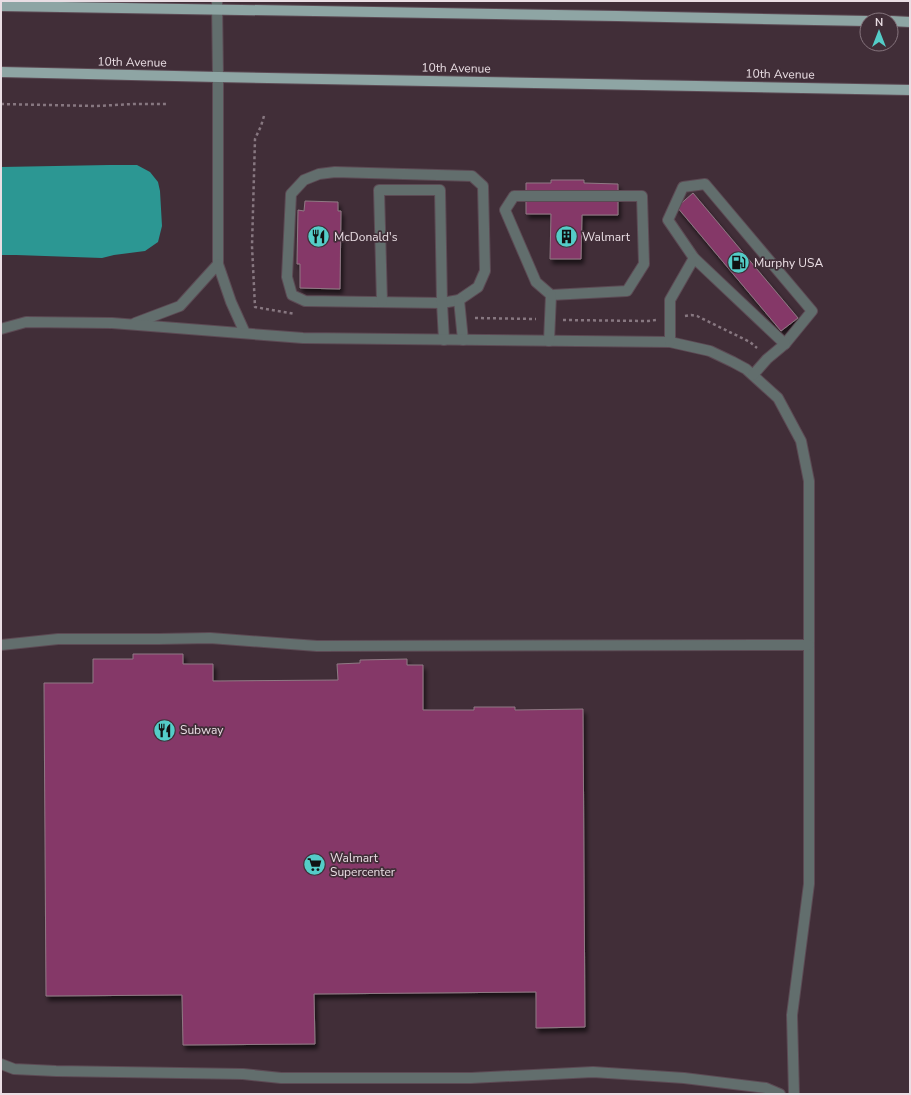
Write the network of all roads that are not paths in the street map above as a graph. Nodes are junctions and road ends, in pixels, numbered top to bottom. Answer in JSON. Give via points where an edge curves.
{"nodes":[{"id":1,"x":1,"y":6,"type":"edge"},
{"id":2,"x":217,"y":6,"type":"edge"},
{"id":3,"x":859,"y":21,"type":"edge"},
{"id":4,"x":899,"y":21,"type":"edge"},
{"id":5,"x":910,"y":22,"type":"edge"},
{"id":6,"x":1,"y":72,"type":"edge"},
{"id":7,"x":218,"y":77,"type":"junction"},
{"id":8,"x":910,"y":90,"type":"edge"},
{"id":9,"x":694,"y":258,"type":"junction"},
{"id":10,"x":218,"y":264,"type":"junction"},
{"id":11,"x":551,"y":295,"type":"junction"},
{"id":12,"x":459,"y":300,"type":"junction"},
{"id":13,"x":382,"y":302,"type":"junction"},
{"id":14,"x":442,"y":303,"type":"junction"},
{"id":15,"x":131,"y":324,"type":"junction"},
{"id":16,"x":1,"y":329,"type":"edge"},
{"id":17,"x":245,"y":333,"type":"junction"},
{"id":18,"x":444,"y":340,"type":"junction"},
{"id":19,"x":462,"y":340,"type":"junction"},
{"id":20,"x":550,"y":341,"type":"junction"},
{"id":21,"x":670,"y":342,"type":"junction"},
{"id":22,"x":785,"y":344,"type":"junction"},
{"id":23,"x":753,"y":375,"type":"junction"},
{"id":24,"x":1,"y":644,"type":"edge"},
{"id":25,"x":809,"y":645,"type":"junction"},
{"id":26,"x":1,"y":1064,"type":"edge"},
{"id":27,"x":780,"y":1094,"type":"edge"},
{"id":28,"x":794,"y":1094,"type":"edge"}],
"edges":[{"from":1,"to":2,"type":"main road"},
{"from":2,"to":3,"type":"main road"},
{"from":2,"to":7,"type":"street"},
{"from":4,"to":5,"type":"main road"},
{"from":6,"to":7,"type":"main road","name":"10th Avenue"},
{"from":7,"to":8,"type":"main road","name":"10th Avenue"},
{"from":7,"to":10,"type":"street"},
{"from":9,"to":21,"type":"street","via":[[670,300]]},
{"from":9,"to":22,"type":"street"},
{"from":9,"to":22,"type":"street","via":[[668,220],[683,187],[705,184],[812,311]]},
{"from":10,"to":15,"type":"street","via":[[180,306]]},
{"from":10,"to":17,"type":"street"},
{"from":11,"to":11,"type":"street","via":[[627,291],[644,264],[642,196],[514,196],[505,210],[536,282]]},
{"from":11,"to":20,"type":"street"},
{"from":12,"to":13,"type":"street","via":[[478,287],[485,271],[484,186],[472,176],[335,172],[319,174],[304,180],[291,194],[287,277],[292,295],[305,301]]},
{"from":12,"to":14,"type":"street"},
{"from":12,"to":19,"type":"street"},
{"from":13,"to":14,"type":"street"},
{"from":13,"to":14,"type":"street","via":[[380,190],[440,190]]},
{"from":14,"to":18,"type":"street"},
{"from":15,"to":16,"type":"street","via":[[26,322]]},
{"from":15,"to":17,"type":"street"},
{"from":17,"to":18,"type":"street","via":[[303,338]]},
{"from":18,"to":19,"type":"street"},
{"from":19,"to":20,"type":"street"},
{"from":20,"to":21,"type":"street"},
{"from":21,"to":23,"type":"street","via":[[710,351]]},
{"from":22,"to":23,"type":"street"},
{"from":23,"to":25,"type":"street","via":[[778,398],[801,441],[809,481]]},
{"from":24,"to":25,"type":"street","via":[[58,639],[210,638],[325,646]]},
{"from":25,"to":28,"type":"street","via":[[809,884],[792,1015]]},
{"from":26,"to":27,"type":"street","via":[[14,1069],[56,1072],[243,1074],[281,1078],[471,1078],[593,1072],[684,1078],[766,1088]]}]}
